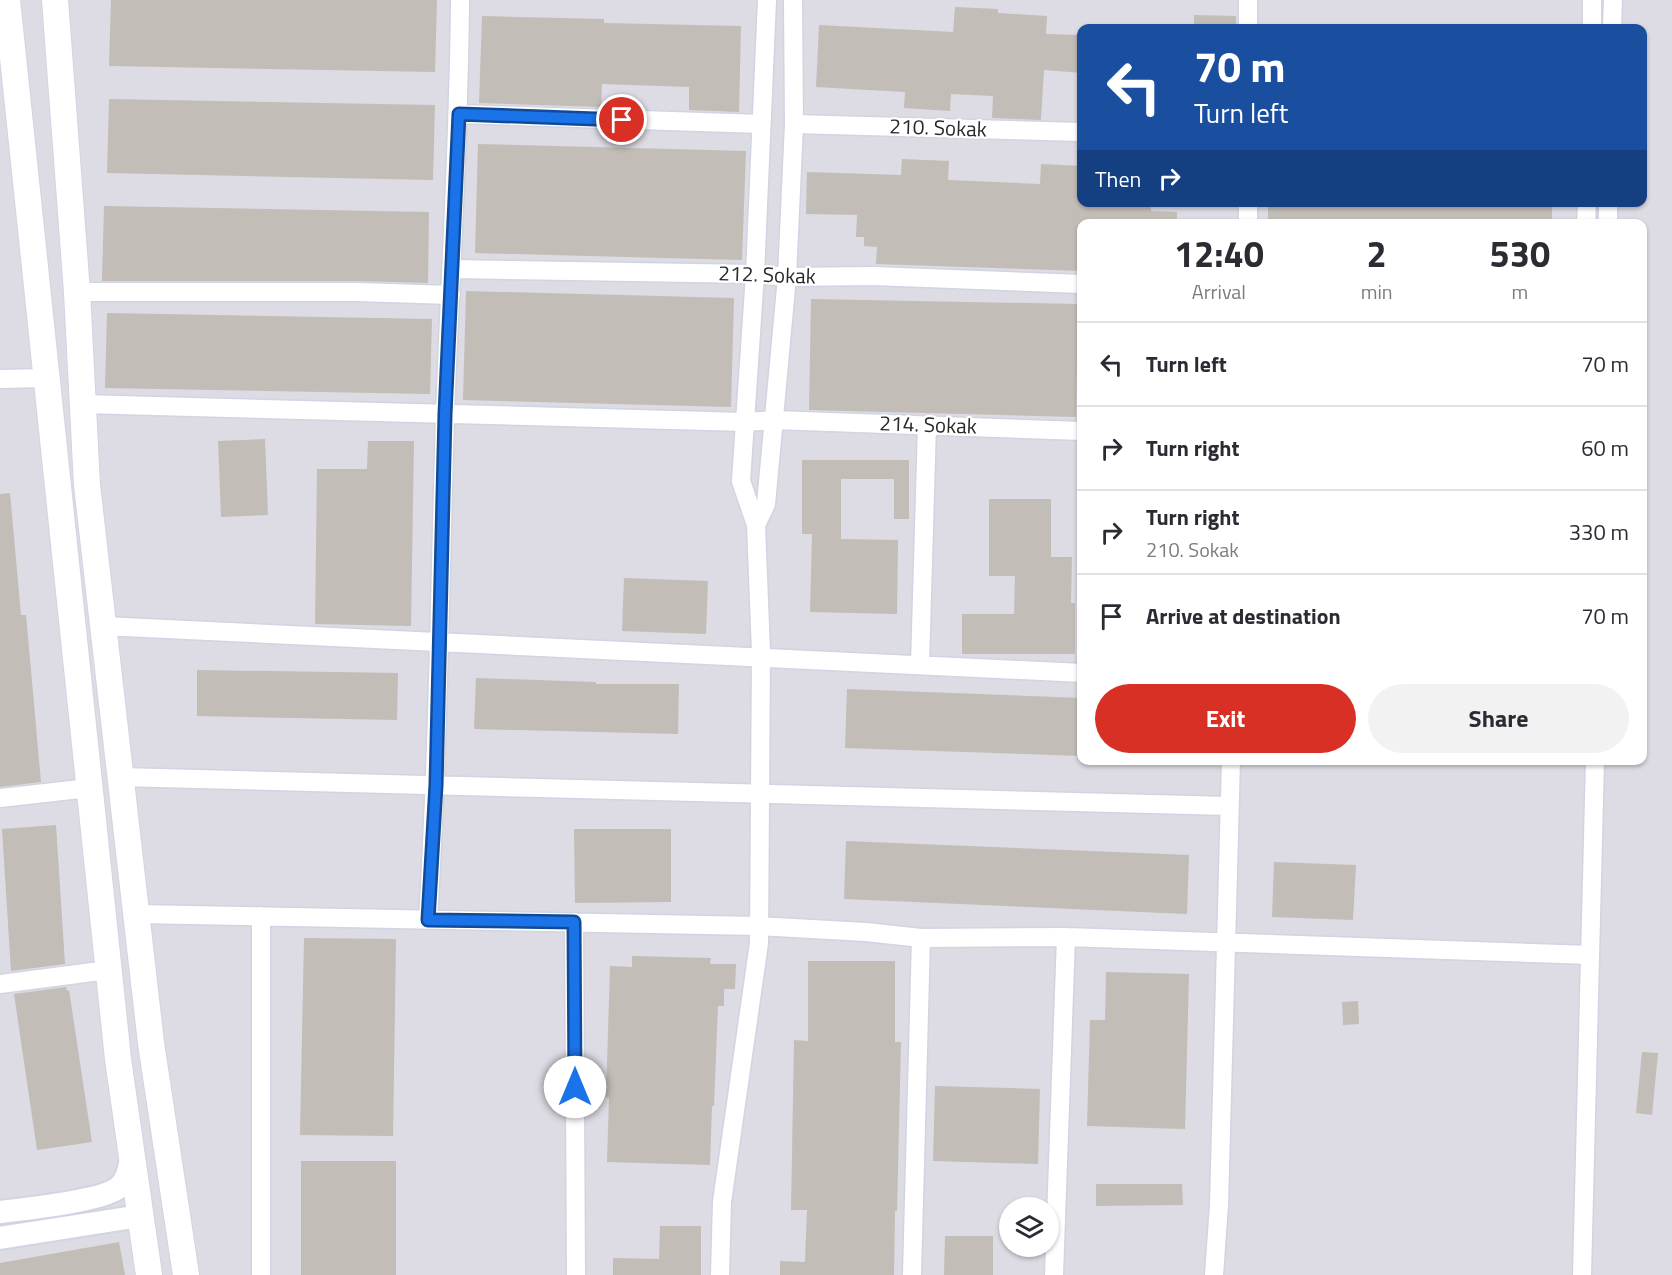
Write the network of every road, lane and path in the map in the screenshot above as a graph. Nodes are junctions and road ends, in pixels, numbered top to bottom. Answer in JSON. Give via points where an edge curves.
{"nodes":[{"id":1,"x":7,"y":0,"type":"edge"},
{"id":2,"x":55,"y":0,"type":"edge"},
{"id":3,"x":460,"y":0,"type":"edge"},
{"id":4,"x":767,"y":0,"type":"edge"},
{"id":5,"x":794,"y":0,"type":"edge"},
{"id":6,"x":1248,"y":0,"type":"edge"},
{"id":7,"x":1592,"y":0,"type":"edge"},
{"id":8,"x":1613,"y":0,"type":"edge"},
{"id":9,"x":1248,"y":24,"type":"edge"},
{"id":10,"x":1592,"y":24,"type":"edge"},
{"id":11,"x":1612,"y":24,"type":"edge"},
{"id":12,"x":459,"y":114,"type":"junction"},
{"id":13,"x":794,"y":123,"type":"junction"},
{"id":14,"x":761,"y":124,"type":"junction"},
{"id":15,"x":1077,"y":132,"type":"edge"},
{"id":16,"x":452,"y":269,"type":"junction"},
{"id":17,"x":755,"y":274,"type":"junction"},
{"id":18,"x":788,"y":277,"type":"junction"},
{"id":19,"x":1077,"y":284,"type":"edge"},
{"id":20,"x":77,"y":292,"type":"junction"},
{"id":21,"x":451,"y":295,"type":"junction"},
{"id":22,"x":46,"y":378,"type":"junction"},
{"id":23,"x":0,"y":379,"type":"edge"},
{"id":24,"x":82,"y":404,"type":"junction"},
{"id":25,"x":445,"y":414,"type":"junction"},
{"id":26,"x":774,"y":420,"type":"junction"},
{"id":27,"x":745,"y":422,"type":"junction"},
{"id":28,"x":927,"y":425,"type":"junction"},
{"id":29,"x":1077,"y":430,"type":"edge"},
{"id":30,"x":756,"y":525,"type":"junction"},
{"id":31,"x":103,"y":626,"type":"junction"},
{"id":32,"x":440,"y":642,"type":"junction"},
{"id":33,"x":761,"y":657,"type":"junction"},
{"id":34,"x":920,"y":665,"type":"junction"},
{"id":35,"x":1077,"y":673,"type":"edge"},
{"id":36,"x":1231,"y":765,"type":"edge"},
{"id":37,"x":1595,"y":765,"type":"edge"},
{"id":38,"x":120,"y":777,"type":"junction"},
{"id":39,"x":436,"y":785,"type":"junction"},
{"id":40,"x":89,"y":788,"type":"junction"},
{"id":41,"x":760,"y":793,"type":"junction"},
{"id":42,"x":0,"y":798,"type":"edge"},
{"id":43,"x":1229,"y":806,"type":"junction"},
{"id":44,"x":136,"y":914,"type":"junction"},
{"id":45,"x":261,"y":916,"type":"junction"},
{"id":46,"x":428,"y":920,"type":"junction"},
{"id":47,"x":574,"y":922,"type":"junction"},
{"id":48,"x":758,"y":926,"type":"junction"},
{"id":49,"x":1066,"y":937,"type":"junction"},
{"id":50,"x":921,"y":938,"type":"junction"},
{"id":51,"x":1226,"y":942,"type":"junction"},
{"id":52,"x":1590,"y":955,"type":"junction"},
{"id":53,"x":108,"y":970,"type":"junction"},
{"id":54,"x":0,"y":984,"type":"edge"},
{"id":55,"x":132,"y":1155,"type":"junction"},
{"id":56,"x":0,"y":1212,"type":"edge"},
{"id":57,"x":140,"y":1216,"type":"junction"},
{"id":58,"x":0,"y":1238,"type":"edge"},
{"id":59,"x":149,"y":1275,"type":"edge"},
{"id":60,"x":186,"y":1275,"type":"edge"},
{"id":61,"x":261,"y":1275,"type":"edge"},
{"id":62,"x":576,"y":1275,"type":"edge"},
{"id":63,"x":720,"y":1275,"type":"edge"},
{"id":64,"x":912,"y":1275,"type":"edge"},
{"id":65,"x":1054,"y":1275,"type":"edge"},
{"id":66,"x":1214,"y":1275,"type":"edge"},
{"id":67,"x":1582,"y":1275,"type":"edge"}],
"edges":[{"from":1,"to":22,"type":"main road"},
{"from":2,"to":20,"type":"main road"},
{"from":3,"to":12,"type":"street"},
{"from":4,"to":14,"type":"street"},
{"from":5,"to":13,"type":"street"},
{"from":6,"to":9,"type":"street"},
{"from":7,"to":10,"type":"street"},
{"from":8,"to":11,"type":"street"},
{"from":12,"to":14,"type":"street"},
{"from":12,"to":16,"type":"street"},
{"from":13,"to":15,"type":"street","name":"210. Sokak"},
{"from":13,"to":18,"type":"street"},
{"from":14,"to":17,"type":"street"},
{"from":16,"to":17,"type":"street","name":"212. Sokak"},
{"from":16,"to":21,"type":"street"},
{"from":17,"to":18,"type":"street","name":"212. Sokak"},
{"from":17,"to":27,"type":"street"},
{"from":18,"to":19,"type":"street","name":"212. Sokak","via":[[873,276]]},
{"from":18,"to":26,"type":"street"},
{"from":20,"to":21,"type":"street"},
{"from":20,"to":24,"type":"main road"},
{"from":21,"to":25,"type":"street"},
{"from":22,"to":23,"type":"street"},
{"from":22,"to":40,"type":"main road"},
{"from":24,"to":25,"type":"street"},
{"from":24,"to":31,"type":"main road"},
{"from":25,"to":27,"type":"street"},
{"from":25,"to":32,"type":"street"},
{"from":26,"to":27,"type":"street","name":"214. Sokak"},
{"from":26,"to":28,"type":"street","name":"214. Sokak"},
{"from":26,"to":30,"type":"street","via":[[766,504]]},
{"from":27,"to":30,"type":"street","via":[[741,481]]},
{"from":28,"to":29,"type":"street","name":"214. Sokak"},
{"from":28,"to":34,"type":"street"},
{"from":30,"to":33,"type":"street"},
{"from":31,"to":32,"type":"street"},
{"from":31,"to":38,"type":"main road"},
{"from":32,"to":33,"type":"street"},
{"from":32,"to":39,"type":"street"},
{"from":33,"to":34,"type":"street"},
{"from":33,"to":41,"type":"street"},
{"from":34,"to":35,"type":"street"},
{"from":36,"to":43,"type":"street"},
{"from":37,"to":52,"type":"street"},
{"from":38,"to":39,"type":"street"},
{"from":38,"to":44,"type":"main road"},
{"from":39,"to":41,"type":"street"},
{"from":39,"to":46,"type":"street"},
{"from":40,"to":42,"type":"street"},
{"from":40,"to":53,"type":"main road"},
{"from":41,"to":43,"type":"street"},
{"from":41,"to":48,"type":"street"},
{"from":43,"to":51,"type":"street"},
{"from":44,"to":45,"type":"street"},
{"from":44,"to":60,"type":"main road"},
{"from":45,"to":46,"type":"street"},
{"from":45,"to":61,"type":"street"},
{"from":46,"to":47,"type":"street"},
{"from":47,"to":48,"type":"street"},
{"from":47,"to":62,"type":"street"},
{"from":48,"to":50,"type":"street"},
{"from":48,"to":63,"type":"street","via":[[759,943],[722,1202]]},
{"from":49,"to":50,"type":"street"},
{"from":49,"to":51,"type":"street"},
{"from":49,"to":65,"type":"street"},
{"from":50,"to":64,"type":"street"},
{"from":51,"to":52,"type":"street"},
{"from":51,"to":66,"type":"street","via":[[1220,1205]]},
{"from":52,"to":67,"type":"street"},
{"from":53,"to":54,"type":"street"},
{"from":53,"to":55,"type":"main road"},
{"from":55,"to":56,"type":"street","via":[[127,1177],[117,1189],[94,1198]]},
{"from":55,"to":57,"type":"main road"},
{"from":57,"to":58,"type":"street"},
{"from":57,"to":59,"type":"main road"}]}
